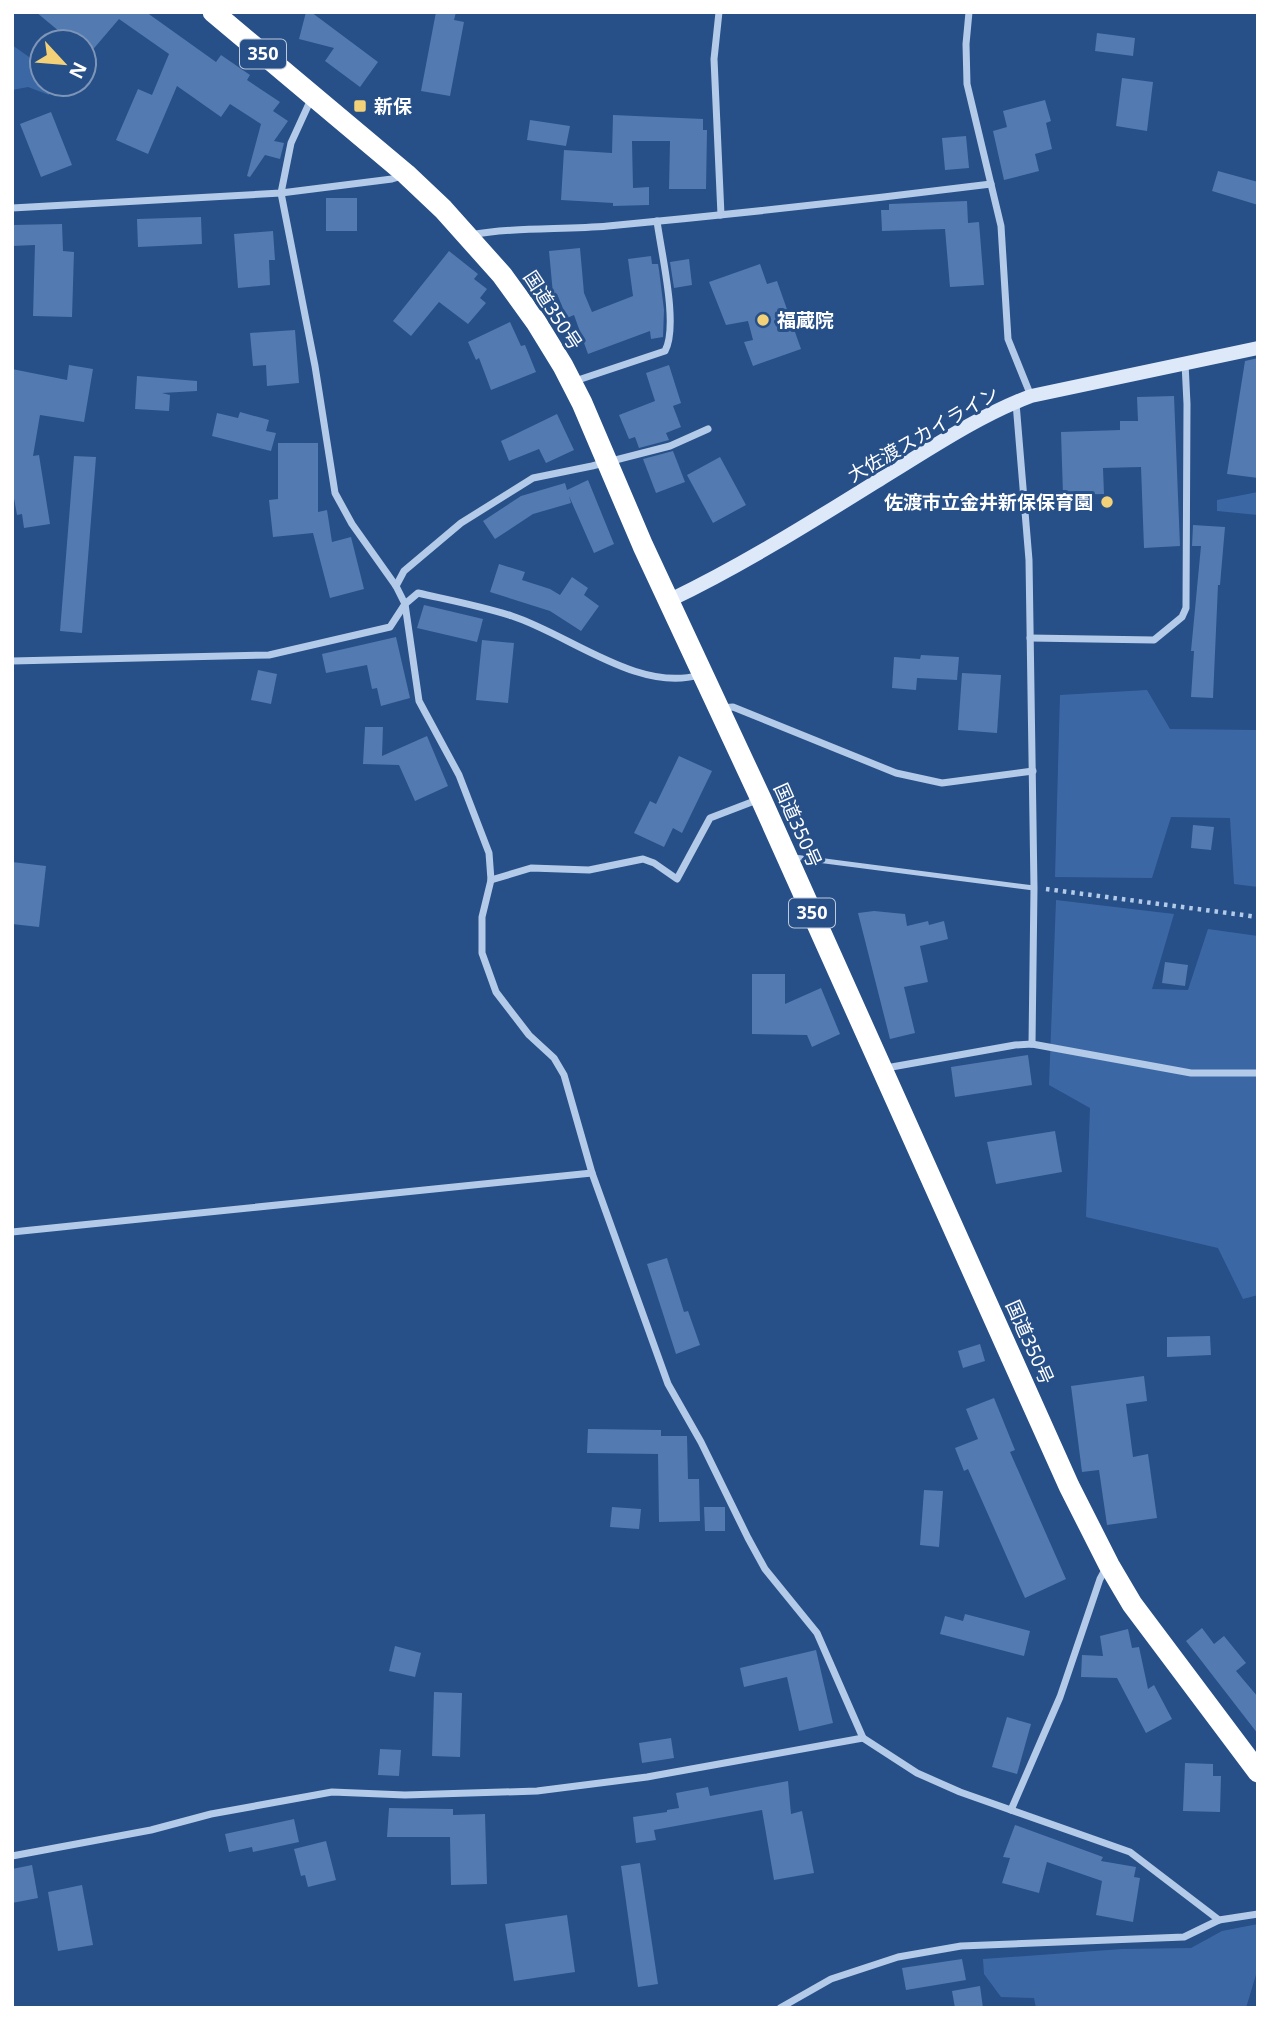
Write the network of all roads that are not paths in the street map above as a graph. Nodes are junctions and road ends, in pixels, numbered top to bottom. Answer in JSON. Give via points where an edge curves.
{"nodes":[{"id":1,"x":213,"y":12,"type":"edge"},
{"id":2,"x":719,"y":12,"type":"edge"},
{"id":3,"x":969,"y":12,"type":"edge"},
{"id":4,"x":313,"y":95,"type":"junction"},
{"id":5,"x":406,"y":174,"type":"junction"},
{"id":6,"x":991,"y":184,"type":"junction"},
{"id":7,"x":281,"y":193,"type":"junction"},
{"id":8,"x":12,"y":208,"type":"edge"},
{"id":9,"x":721,"y":215,"type":"junction"},
{"id":10,"x":657,"y":221,"type":"junction"},
{"id":11,"x":468,"y":235,"type":"junction"},
{"id":12,"x":1258,"y":348,"type":"edge"},
{"id":13,"x":1185,"y":363,"type":"junction"},
{"id":14,"x":571,"y":383,"type":"junction"},
{"id":15,"x":1031,"y":396,"type":"junction"},
{"id":16,"x":1016,"y":402,"type":"junction"},
{"id":17,"x":708,"y":429,"type":"dead end"},
{"id":18,"x":607,"y":462,"type":"junction"},
{"id":19,"x":396,"y":586,"type":"junction"},
{"id":20,"x":670,"y":600,"type":"junction"},
{"id":21,"x":405,"y":604,"type":"junction"},
{"id":22,"x":1030,"y":638,"type":"junction"},
{"id":23,"x":12,"y":661,"type":"edge"},
{"id":24,"x":703,"y":673,"type":"junction"},
{"id":25,"x":719,"y":708,"type":"junction"},
{"id":26,"x":1032,"y":771,"type":"junction"},
{"id":27,"x":761,"y":799,"type":"junction"},
{"id":28,"x":787,"y":856,"type":"junction"},
{"id":29,"x":491,"y":880,"type":"junction"},
{"id":30,"x":1034,"y":888,"type":"junction"},
{"id":31,"x":1032,"y":1044,"type":"junction"},
{"id":32,"x":882,"y":1069,"type":"junction"},
{"id":33,"x":1258,"y":1073,"type":"edge"},
{"id":34,"x":592,"y":1173,"type":"junction"},
{"id":35,"x":12,"y":1232,"type":"edge"},
{"id":36,"x":1109,"y":1564,"type":"junction"},
{"id":37,"x":863,"y":1738,"type":"junction"},
{"id":38,"x":1258,"y":1772,"type":"edge"},
{"id":39,"x":1011,"y":1810,"type":"junction"},
{"id":40,"x":12,"y":1856,"type":"edge"},
{"id":41,"x":1258,"y":1914,"type":"edge"},
{"id":42,"x":1219,"y":1920,"type":"junction"},
{"id":43,"x":780,"y":2008,"type":"edge"}],
"edges":[{"from":1,"to":4,"type":"highway","name":"国道350号","number":"350"},
{"from":2,"to":9,"type":"street","via":[[714,59]]},
{"from":3,"to":6,"type":"street","via":[[967,84]]},
{"from":4,"to":5,"type":"highway","name":"国道350号","number":"350"},
{"from":4,"to":7,"type":"street","via":[[291,144]]},
{"from":5,"to":7,"type":"street"},
{"from":5,"to":11,"type":"highway","name":"国道350号","number":"350"},
{"from":6,"to":9,"type":"street"},
{"from":6,"to":15,"type":"street","via":[[1001,226],[1008,339]]},
{"from":7,"to":8,"type":"street"},
{"from":7,"to":19,"type":"street","via":[[335,493]]},
{"from":9,"to":10,"type":"street"},
{"from":10,"to":11,"type":"street"},
{"from":10,"to":14,"type":"street","via":[[671,326],[665,351]]},
{"from":11,"to":14,"type":"highway","name":"国道350号","number":"350","via":[[536,322]]},
{"from":12,"to":13,"type":"street","name":"大佐渡スカイライン"},
{"from":13,"to":15,"type":"street","name":"大佐渡スカイライン"},
{"from":13,"to":22,"type":"street","via":[[1186,608],[1182,617],[1154,640]]},
{"from":14,"to":18,"type":"highway","name":"国道350号","number":"350"},
{"from":15,"to":16,"type":"street","name":"大佐渡スカイライン"},
{"from":16,"to":20,"type":"street","name":"大佐渡スカイライン"},
{"from":16,"to":22,"type":"street","via":[[1029,560]]},
{"from":17,"to":18,"type":"street","via":[[670,446]]},
{"from":18,"to":19,"type":"street","via":[[533,478],[461,523],[404,571]]},
{"from":18,"to":20,"type":"highway","name":"国道350号","number":"350"},
{"from":19,"to":21,"type":"street"},
{"from":20,"to":24,"type":"highway","name":"国道350号","number":"350"},
{"from":21,"to":23,"type":"street","via":[[390,627],[269,655]]},
{"from":21,"to":24,"type":"street","via":[[418,593],[513,616],[630,669],[659,677],[687,678]]},
{"from":21,"to":29,"type":"street","via":[[419,701],[459,775],[489,853]]},
{"from":22,"to":26,"type":"street"},
{"from":24,"to":25,"type":"highway","name":"国道350号","number":"350"},
{"from":25,"to":26,"type":"street","via":[[733,706],[895,773],[942,783]]},
{"from":25,"to":27,"type":"highway","name":"国道350号","number":"350"},
{"from":26,"to":30,"type":"street"},
{"from":27,"to":28,"type":"highway","name":"国道350号","number":"350"},
{"from":27,"to":29,"type":"street","via":[[710,818],[677,879],[643,859],[589,870],[531,868]]},
{"from":28,"to":30,"type":"lane"},
{"from":28,"to":32,"type":"highway","name":"国道350号","number":"350"},
{"from":29,"to":34,"type":"street","via":[[482,917],[482,953],[496,992],[564,1075]]},
{"from":30,"to":31,"type":"street"},
{"from":31,"to":32,"type":"street"},
{"from":31,"to":33,"type":"street","via":[[1191,1073]]},
{"from":32,"to":36,"type":"highway","name":"国道350号","number":"350","via":[[1063,1473]]},
{"from":34,"to":35,"type":"street"},
{"from":34,"to":37,"type":"street","via":[[668,1384],[765,1569],[817,1633]]},
{"from":36,"to":38,"type":"highway","name":"国道350号","number":"350","via":[[1132,1604]]},
{"from":36,"to":39,"type":"street","via":[[1060,1697]]},
{"from":37,"to":39,"type":"street","via":[[917,1773]]},
{"from":37,"to":40,"type":"street","via":[[648,1777],[537,1791],[332,1792]]},
{"from":39,"to":42,"type":"street","via":[[1130,1852]]},
{"from":41,"to":42,"type":"street"},
{"from":42,"to":43,"type":"street","via":[[1184,1937],[961,1946],[898,1957],[831,1979]]}]}
